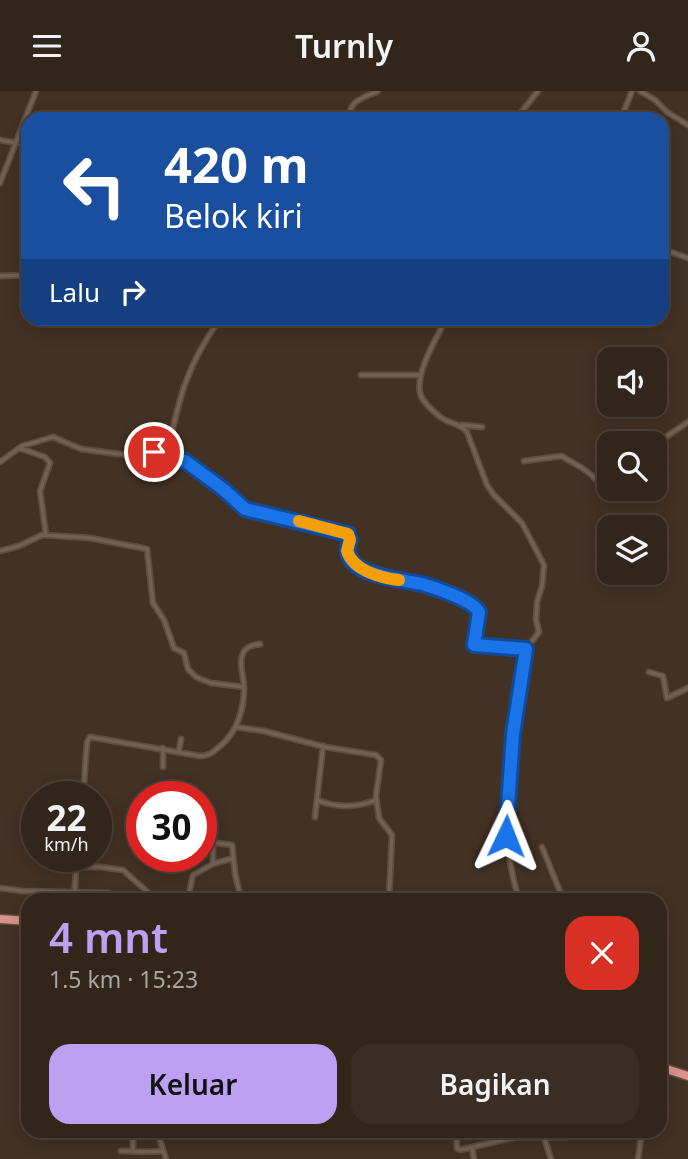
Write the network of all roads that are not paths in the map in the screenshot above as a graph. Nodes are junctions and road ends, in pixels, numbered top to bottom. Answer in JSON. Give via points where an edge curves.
{"nodes":[{"id":1,"x":36,"y":91,"type":"edge"},
{"id":2,"x":378,"y":91,"type":"edge"},
{"id":3,"x":538,"y":91,"type":"edge"},
{"id":4,"x":632,"y":91,"type":"edge"},
{"id":5,"x":640,"y":91,"type":"edge"},
{"id":6,"x":28,"y":112,"type":"edge"},
{"id":7,"x":349,"y":112,"type":"edge"},
{"id":8,"x":522,"y":112,"type":"edge"},
{"id":9,"x":624,"y":112,"type":"edge"},
{"id":10,"x":667,"y":112,"type":"edge"},
{"id":11,"x":669,"y":113,"type":"edge"},
{"id":12,"x":688,"y":125,"type":"edge"},
{"id":13,"x":21,"y":129,"type":"edge"},
{"id":14,"x":18,"y":137,"type":"joint"},
{"id":15,"x":0,"y":141,"type":"edge"},
{"id":16,"x":16,"y":143,"type":"junction"},
{"id":17,"x":0,"y":183,"type":"edge"},
{"id":18,"x":669,"y":251,"type":"edge"},
{"id":19,"x":688,"y":258,"type":"edge"},
{"id":20,"x":21,"y":276,"type":"edge"},
{"id":21,"x":0,"y":277,"type":"edge"},
{"id":22,"x":215,"y":326,"type":"edge"},
{"id":23,"x":443,"y":326,"type":"edge"},
{"id":24,"x":361,"y":375,"type":"dead end"},
{"id":25,"x":420,"y":375,"type":"junction"},
{"id":26,"x":688,"y":422,"type":"edge"},
{"id":27,"x":460,"y":424,"type":"junction"},
{"id":28,"x":482,"y":427,"type":"dead end"},
{"id":29,"x":667,"y":436,"type":"edge"},
{"id":30,"x":19,"y":448,"type":"junction"},
{"id":31,"x":167,"y":454,"type":"junction"},
{"id":32,"x":524,"y":461,"type":"dead end"},
{"id":33,"x":0,"y":462,"type":"edge"},
{"id":34,"x":597,"y":478,"type":"edge"},
{"id":35,"x":46,"y":535,"type":"junction"},
{"id":36,"x":0,"y":551,"type":"edge"},
{"id":37,"x":260,"y":644,"type":"dead end"},
{"id":38,"x":526,"y":649,"type":"junction"},
{"id":39,"x":649,"y":671,"type":"dead end"},
{"id":40,"x":244,"y":687,"type":"junction"},
{"id":41,"x":688,"y":688,"type":"edge"},
{"id":42,"x":236,"y":727,"type":"junction"},
{"id":43,"x":181,"y":739,"type":"dead end"},
{"id":44,"x":323,"y":746,"type":"junction"},
{"id":45,"x":163,"y":748,"type":"junction"},
{"id":46,"x":179,"y":751,"type":"junction"},
{"id":47,"x":163,"y":767,"type":"dead end"},
{"id":48,"x":84,"y":781,"type":"edge"},
{"id":49,"x":317,"y":800,"type":"junction"},
{"id":50,"x":376,"y":800,"type":"junction"},
{"id":51,"x":316,"y":817,"type":"dead end"},
{"id":52,"x":217,"y":843,"type":"edge"},
{"id":53,"x":542,"y":848,"type":"dead end"},
{"id":54,"x":233,"y":858,"type":"junction"},
{"id":55,"x":217,"y":863,"type":"edge"},
{"id":56,"x":112,"y":869,"type":"edge"},
{"id":57,"x":76,"y":872,"type":"edge"},
{"id":58,"x":199,"y":872,"type":"edge"},
{"id":59,"x":0,"y":888,"type":"edge"},
{"id":60,"x":74,"y":893,"type":"junction"},
{"id":61,"x":109,"y":893,"type":"dead end"},
{"id":62,"x":149,"y":893,"type":"edge"},
{"id":63,"x":188,"y":893,"type":"edge"},
{"id":64,"x":240,"y":893,"type":"edge"},
{"id":65,"x":389,"y":893,"type":"edge"},
{"id":66,"x":517,"y":893,"type":"edge"},
{"id":67,"x":561,"y":893,"type":"edge"},
{"id":68,"x":0,"y":919,"type":"edge"},
{"id":69,"x":21,"y":920,"type":"edge"},
{"id":70,"x":667,"y":1069,"type":"edge"},
{"id":71,"x":688,"y":1076,"type":"edge"},
{"id":72,"x":133,"y":1138,"type":"edge"},
{"id":73,"x":159,"y":1138,"type":"edge"},
{"id":74,"x":457,"y":1138,"type":"edge"},
{"id":75,"x":512,"y":1138,"type":"edge"},
{"id":76,"x":544,"y":1138,"type":"edge"},
{"id":77,"x":641,"y":1138,"type":"edge"},
{"id":78,"x":472,"y":1148,"type":"junction"},
{"id":79,"x":121,"y":1151,"type":"dead end"},
{"id":80,"x":133,"y":1151,"type":"junction"},
{"id":81,"x":162,"y":1151,"type":"junction"},
{"id":82,"x":166,"y":1159,"type":"edge"},
{"id":83,"x":474,"y":1159,"type":"edge"},
{"id":84,"x":551,"y":1159,"type":"edge"},
{"id":85,"x":638,"y":1159,"type":"edge"}],
"edges":[{"from":1,"to":6,"type":"street"},
{"from":2,"to":7,"type":"street","via":[[355,101]]},
{"from":3,"to":8,"type":"street"},
{"from":4,"to":9,"type":"street"},
{"from":5,"to":10,"type":"street"},
{"from":11,"to":12,"type":"street"},
{"from":13,"to":14,"type":"street"},
{"from":14,"to":16,"type":"street"},
{"from":15,"to":16,"type":"street"},
{"from":16,"to":17,"type":"street"},
{"from":18,"to":19,"type":"street"},
{"from":20,"to":21,"type":"street"},
{"from":22,"to":31,"type":"street","via":[[184,382]]},
{"from":23,"to":25,"type":"street"},
{"from":24,"to":25,"type":"street"},
{"from":25,"to":27,"type":"street","via":[[424,401],[441,418]]},
{"from":26,"to":29,"type":"street"},
{"from":27,"to":28,"type":"street"},
{"from":27,"to":38,"type":"street","via":[[473,442],[487,485],[522,523],[544,565],[537,602],[539,632]]},
{"from":30,"to":31,"type":"street","via":[[56,437],[81,449],[142,457],[154,452]]},
{"from":30,"to":33,"type":"street"},
{"from":30,"to":35,"type":"street","via":[[50,463],[40,491]]},
{"from":31,"to":38,"type":"street","via":[[185,461],[245,509],[348,534],[350,560],[375,575],[423,585],[471,603],[479,612],[474,645]]},
{"from":32,"to":34,"type":"street","via":[[560,455]]},
{"from":35,"to":36,"type":"street"},
{"from":35,"to":40,"type":"street","via":[[148,549],[153,603],[174,648],[184,653],[188,669],[203,680]]},
{"from":37,"to":40,"type":"street","via":[[244,651]]},
{"from":38,"to":66,"type":"street","via":[[507,807],[508,856]]},
{"from":39,"to":41,"type":"street","via":[[663,675],[667,698]]},
{"from":40,"to":42,"type":"street"},
{"from":42,"to":44,"type":"street"},
{"from":42,"to":46,"type":"street","via":[[211,754]]},
{"from":43,"to":46,"type":"street"},
{"from":44,"to":49,"type":"street"},
{"from":44,"to":50,"type":"street","via":[[376,755],[381,760]]},
{"from":45,"to":46,"type":"street"},
{"from":45,"to":47,"type":"street"},
{"from":45,"to":48,"type":"street","via":[[90,737]]},
{"from":49,"to":50,"type":"street","via":[[347,807]]},
{"from":49,"to":51,"type":"street"},
{"from":50,"to":65,"type":"street","via":[[379,818],[392,835]]},
{"from":52,"to":54,"type":"street","via":[[232,844]]},
{"from":53,"to":67,"type":"street"},
{"from":54,"to":55,"type":"street"},
{"from":54,"to":64,"type":"street"},
{"from":56,"to":62,"type":"street","via":[[123,870]]},
{"from":57,"to":60,"type":"street"},
{"from":58,"to":63,"type":"street","via":[[191,877]]},
{"from":59,"to":60,"type":"street"},
{"from":60,"to":61,"type":"street"},
{"from":68,"to":69,"type":"highway"},
{"from":70,"to":71,"type":"highway"},
{"from":72,"to":80,"type":"street"},
{"from":73,"to":81,"type":"street"},
{"from":74,"to":78,"type":"street","via":[[458,1149]]},
{"from":75,"to":78,"type":"street"},
{"from":76,"to":84,"type":"street"},
{"from":77,"to":85,"type":"street"},
{"from":78,"to":83,"type":"street"},
{"from":79,"to":80,"type":"street"},
{"from":80,"to":81,"type":"street"},
{"from":81,"to":82,"type":"street"}]}
